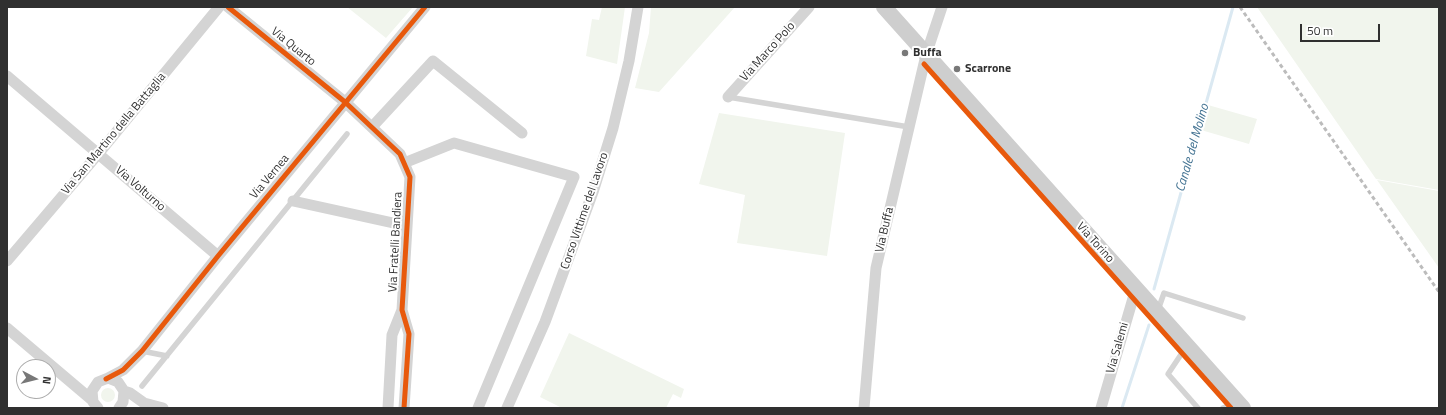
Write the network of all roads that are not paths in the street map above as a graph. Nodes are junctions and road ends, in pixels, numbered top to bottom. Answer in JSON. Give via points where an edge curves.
{"nodes":[{"id":1,"x":219,"y":7,"type":"edge"},
{"id":2,"x":228,"y":7,"type":"edge"},
{"id":3,"x":425,"y":7,"type":"edge"},
{"id":4,"x":638,"y":7,"type":"edge"},
{"id":5,"x":809,"y":7,"type":"edge"},
{"id":6,"x":884,"y":7,"type":"edge"},
{"id":7,"x":942,"y":7,"type":"edge"},
{"id":8,"x":926,"y":55,"type":"junction"},
{"id":9,"x":7,"y":76,"type":"edge"},
{"id":10,"x":728,"y":97,"type":"joint"},
{"id":11,"x":345,"y":102,"type":"junction"},
{"id":12,"x":372,"y":127,"type":"junction"},
{"id":13,"x":909,"y":127,"type":"junction"},
{"id":14,"x":522,"y":133,"type":"dead end"},
{"id":15,"x":347,"y":134,"type":"dead end"},
{"id":16,"x":99,"y":153,"type":"junction"},
{"id":17,"x":404,"y":163,"type":"junction"},
{"id":18,"x":293,"y":200,"type":"junction"},
{"id":19,"x":407,"y":226,"type":"junction"},
{"id":20,"x":218,"y":256,"type":"junction"},
{"id":21,"x":7,"y":261,"type":"edge"},
{"id":22,"x":1136,"y":288,"type":"junction"},
{"id":23,"x":402,"y":310,"type":"junction"},
{"id":24,"x":1157,"y":312,"type":"junction"},
{"id":25,"x":1243,"y":318,"type":"dead end"},
{"id":26,"x":7,"y":328,"type":"edge"},
{"id":27,"x":1189,"y":348,"type":"junction"},
{"id":28,"x":142,"y":351,"type":"junction"},
{"id":29,"x":167,"y":356,"type":"junction"},
{"id":30,"x":132,"y":362,"type":"junction"},
{"id":31,"x":106,"y":379,"type":"junction"},
{"id":32,"x":74,"y":384,"type":"junction"},
{"id":33,"x":94,"y":386,"type":"junction"},
{"id":34,"x":142,"y":386,"type":"dead end"},
{"id":35,"x":124,"y":390,"type":"junction"},
{"id":36,"x":144,"y":403,"type":"junction"},
{"id":37,"x":94,"y":404,"type":"edge"},
{"id":38,"x":1234,"y":406,"type":"edge"},
{"id":39,"x":120,"y":407,"type":"edge"},
{"id":40,"x":163,"y":408,"type":"edge"},
{"id":41,"x":388,"y":408,"type":"edge"},
{"id":42,"x":404,"y":408,"type":"edge"},
{"id":43,"x":478,"y":408,"type":"edge"},
{"id":44,"x":506,"y":408,"type":"edge"},
{"id":45,"x":864,"y":408,"type":"edge"},
{"id":46,"x":1101,"y":408,"type":"edge"},
{"id":47,"x":1198,"y":408,"type":"edge"}],
"edges":[{"from":1,"to":16,"type":"street","name":"Via San Martino della Battaglia"},
{"from":2,"to":11,"type":"street","name":"Via Quarto"},
{"from":3,"to":11,"type":"street","name":"Via Vernea"},
{"from":4,"to":44,"type":"street","name":"Corso Vittime del Lavoro","via":[[629,61],[613,128],[593,192],[545,322]]},
{"from":5,"to":10,"type":"street","name":"Via Marco Polo"},
{"from":6,"to":8,"type":"main road","name":"Via Torino"},
{"from":7,"to":8,"type":"street","name":"Via Buffa"},
{"from":8,"to":13,"type":"street","name":"Via Buffa"},
{"from":8,"to":22,"type":"main road","name":"Via Torino"},
{"from":9,"to":16,"type":"street","name":"Via Volturno"},
{"from":10,"to":13,"type":"lane"},
{"from":11,"to":12,"type":"street","name":"Via Fratelli Bandiera"},
{"from":11,"to":20,"type":"street","name":"Via Vernea"},
{"from":12,"to":14,"type":"street","via":[[433,61]]},
{"from":12,"to":17,"type":"street","name":"Via Fratelli Bandiera","via":[[400,154]]},
{"from":13,"to":45,"type":"street","name":"Via Buffa","via":[[876,268]]},
{"from":15,"to":18,"type":"lane"},
{"from":16,"to":20,"type":"street","name":"Via Volturno"},
{"from":16,"to":21,"type":"street","name":"Via San Martino della Battaglia"},
{"from":17,"to":19,"type":"street","name":"Via Fratelli Bandiera","via":[[410,177]]},
{"from":17,"to":43,"type":"street","via":[[454,143],[574,177]]},
{"from":18,"to":19,"type":"street"},
{"from":18,"to":29,"type":"lane"},
{"from":19,"to":23,"type":"street","name":"Via Fratelli Bandiera"},
{"from":20,"to":28,"type":"street","name":"Via Vernea"},
{"from":22,"to":24,"type":"main road","name":"Via Torino"},
{"from":22,"to":46,"type":"street","name":"Via Salemi"},
{"from":23,"to":41,"type":"street","name":"Via Fratelli Bandiera","via":[[392,335]]},
{"from":23,"to":42,"type":"street","name":"Via Fratelli Bandiera","via":[[409,334]]},
{"from":24,"to":25,"type":"lane","via":[[1164,293]]},
{"from":24,"to":27,"type":"main road","name":"Via Torino"},
{"from":26,"to":32,"type":"street"},
{"from":27,"to":38,"type":"main road","name":"Via Torino"},
{"from":27,"to":47,"type":"lane","via":[[1182,353],[1168,374]]},
{"from":28,"to":29,"type":"lane"},
{"from":28,"to":30,"type":"street","name":"Via Vernea"},
{"from":29,"to":34,"type":"lane"},
{"from":30,"to":31,"type":"street"},
{"from":30,"to":35,"type":"street"},
{"from":31,"to":33,"type":"street"},
{"from":31,"to":35,"type":"street","via":[[118,382]]},
{"from":32,"to":33,"type":"street"},
{"from":32,"to":37,"type":"street"},
{"from":33,"to":37,"type":"street"},
{"from":35,"to":36,"type":"street"},
{"from":35,"to":39,"type":"street","via":[[124,402]]},
{"from":36,"to":39,"type":"street"},
{"from":36,"to":40,"type":"street"}]}
